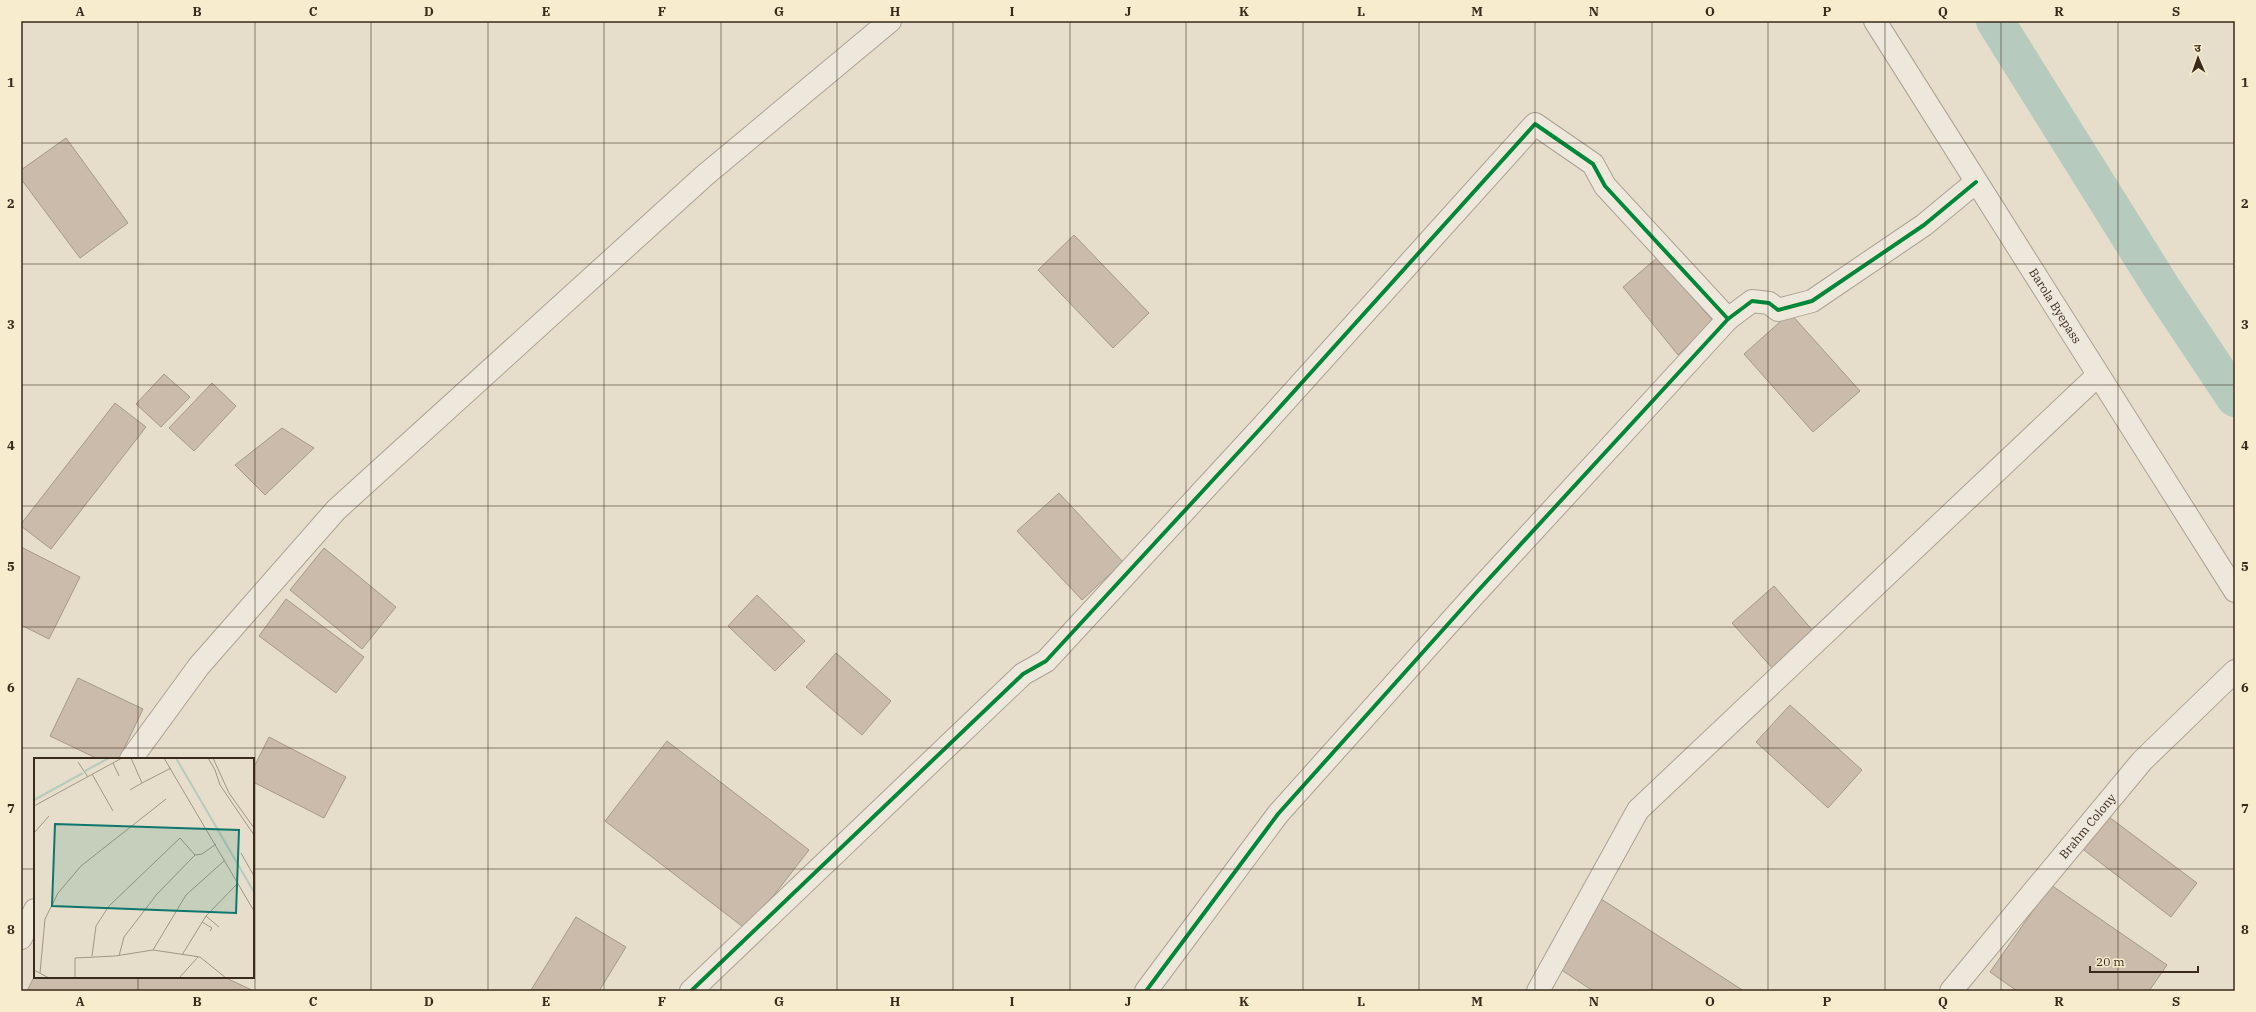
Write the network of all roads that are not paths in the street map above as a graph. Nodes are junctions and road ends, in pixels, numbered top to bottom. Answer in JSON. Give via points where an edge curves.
{"nodes":[{"id":1,"x":890,"y":21,"type":"edge"},
{"id":2,"x":1875,"y":21,"type":"edge"},
{"id":3,"x":1976,"y":182,"type":"junction"},
{"id":4,"x":1728,"y":320,"type":"junction"},
{"id":5,"x":2098,"y":375,"type":"junction"},
{"id":6,"x":2235,"y":592,"type":"edge"},
{"id":7,"x":2235,"y":671,"type":"edge"},
{"id":8,"x":132,"y":758,"type":"edge"},
{"id":9,"x":34,"y":912,"type":"edge"},
{"id":10,"x":21,"y":938,"type":"edge"},
{"id":11,"x":691,"y":991,"type":"edge"},
{"id":12,"x":1146,"y":991,"type":"edge"},
{"id":13,"x":1538,"y":991,"type":"edge"},
{"id":14,"x":1952,"y":991,"type":"edge"}],
"edges":[{"from":1,"to":8,"type":"street","via":[[704,176],[336,510],[199,666]]},
{"from":2,"to":3,"type":"street","name":"Barola Byepass"},
{"from":3,"to":4,"type":"street","via":[[1924,225],[1812,301],[1778,310],[1769,302],[1752,301]]},
{"from":3,"to":5,"type":"street","name":"Barola Byepass"},
{"from":4,"to":11,"type":"street","via":[[1606,186],[1593,164],[1535,124],[1260,429],[1046,661],[1023,674]]},
{"from":4,"to":12,"type":"street","via":[[1475,594],[1278,814]]},
{"from":5,"to":6,"type":"street","name":"Barola Byepass"},
{"from":5,"to":13,"type":"street","via":[[1638,810]]},
{"from":7,"to":14,"type":"street","name":"Brahm Colony","via":[[2142,761]]},
{"from":9,"to":10,"type":"street"}]}
